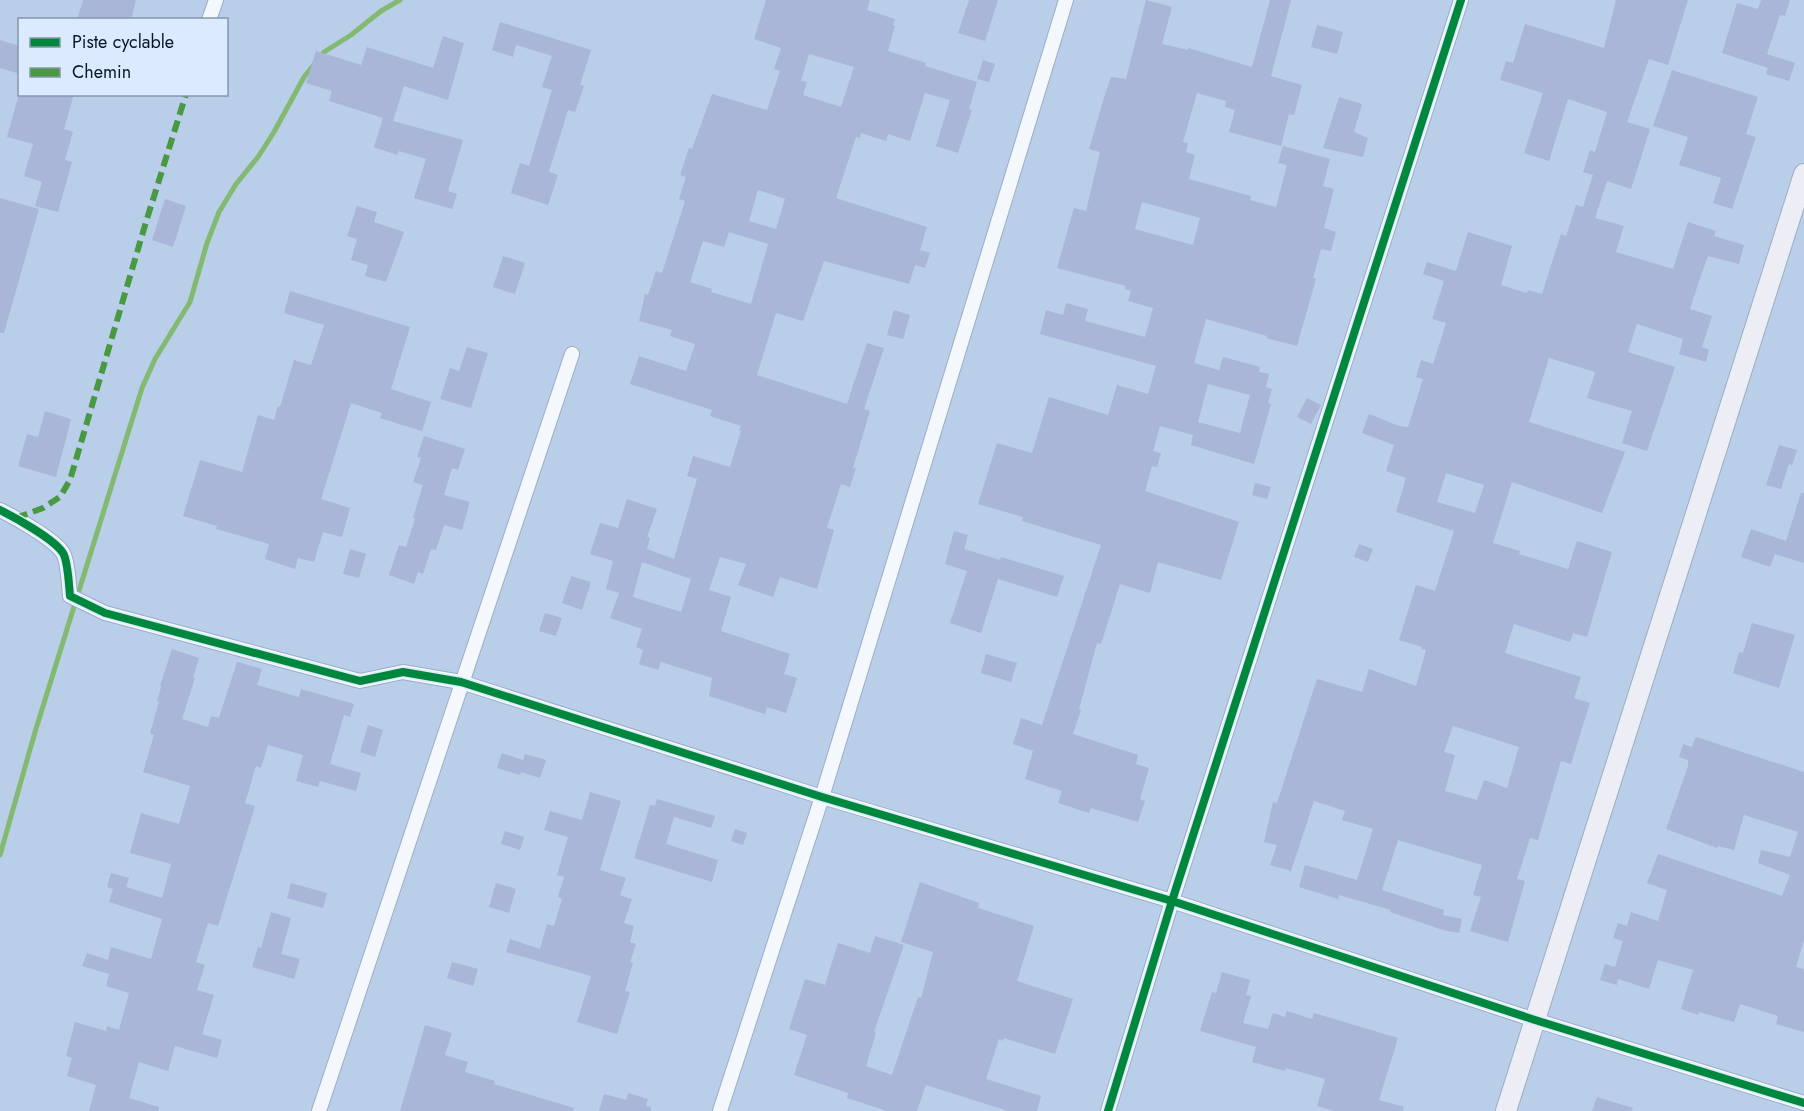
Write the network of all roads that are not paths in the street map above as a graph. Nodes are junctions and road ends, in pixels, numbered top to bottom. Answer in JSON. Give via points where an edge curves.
{"nodes":[{"id":1,"x":216,"y":0,"type":"edge"},
{"id":2,"x":1066,"y":0,"type":"edge"},
{"id":3,"x":1461,"y":0,"type":"edge"},
{"id":4,"x":210,"y":18,"type":"edge"},
{"id":5,"x":1804,"y":174,"type":"edge"},
{"id":6,"x":572,"y":354,"type":"dead end"},
{"id":7,"x":0,"y":510,"type":"edge"},
{"id":8,"x":461,"y":682,"type":"junction"},
{"id":9,"x":822,"y":797,"type":"junction"},
{"id":10,"x":1172,"y":902,"type":"junction"},
{"id":11,"x":1535,"y":1020,"type":"junction"},
{"id":12,"x":1804,"y":1102,"type":"edge"},
{"id":13,"x":319,"y":1111,"type":"edge"},
{"id":14,"x":720,"y":1111,"type":"edge"},
{"id":15,"x":1108,"y":1111,"type":"edge"},
{"id":16,"x":1506,"y":1111,"type":"edge"}],
"edges":[{"from":1,"to":4,"type":"street"},
{"from":2,"to":9,"type":"street"},
{"from":3,"to":10,"type":"street"},
{"from":5,"to":11,"type":"street"},
{"from":6,"to":8,"type":"street"},
{"from":7,"to":8,"type":"street","via":[[45,537],[63,554],[70,596],[105,612],[360,681],[404,672]]},
{"from":8,"to":9,"type":"street"},
{"from":8,"to":13,"type":"street"},
{"from":9,"to":10,"type":"street"},
{"from":9,"to":14,"type":"street"},
{"from":10,"to":11,"type":"street"},
{"from":10,"to":15,"type":"street"},
{"from":11,"to":12,"type":"street"},
{"from":11,"to":16,"type":"street"}]}
